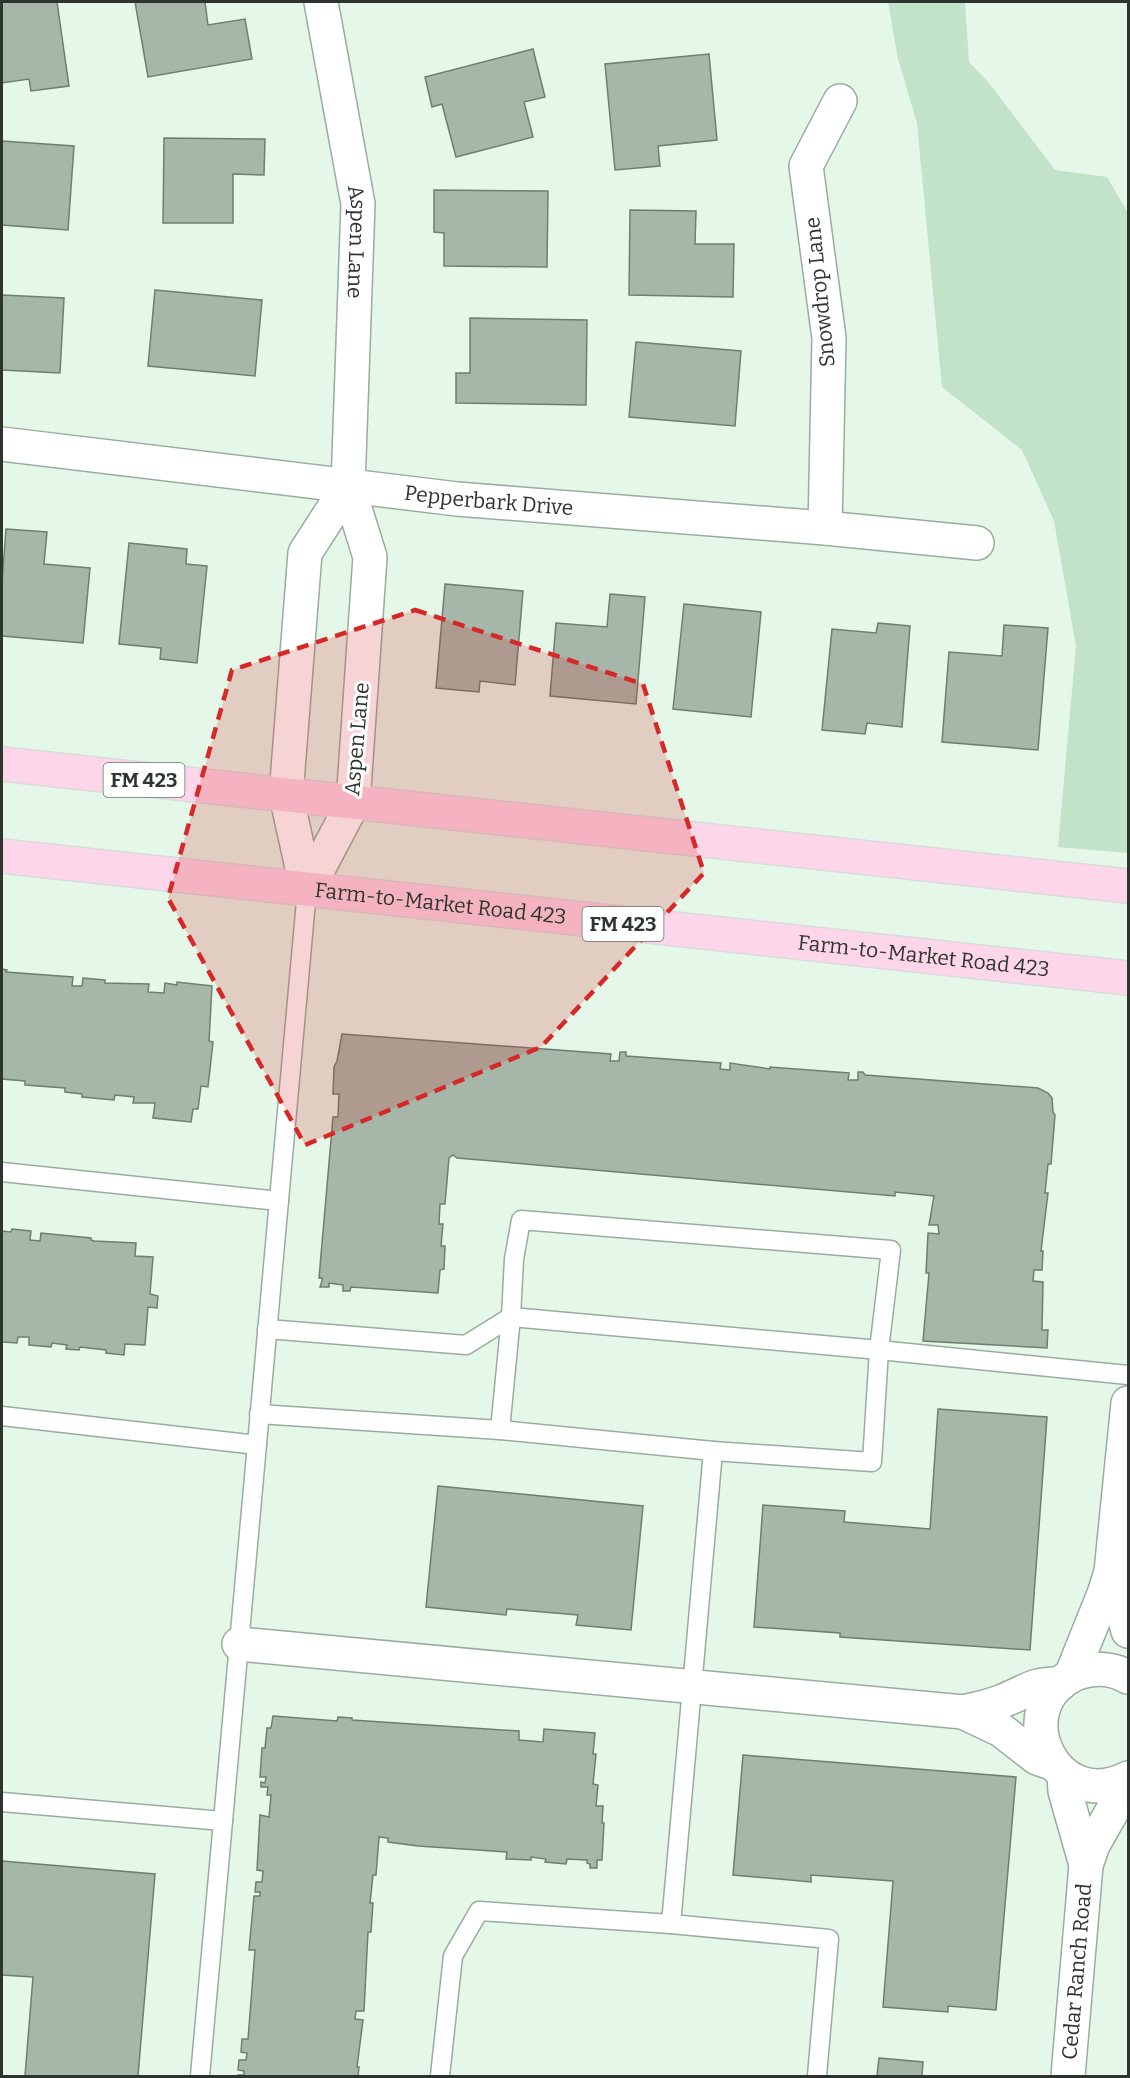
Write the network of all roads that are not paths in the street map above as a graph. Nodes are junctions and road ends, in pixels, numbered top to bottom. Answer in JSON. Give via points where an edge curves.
{"nodes":[{"id":1,"x":321,"y":2,"type":"edge"},
{"id":2,"x":840,"y":101,"type":"dead end"},
{"id":3,"x":2,"y":444,"type":"edge"},
{"id":4,"x":348,"y":486,"type":"junction"},
{"id":5,"x":825,"y":528,"type":"junction"},
{"id":6,"x":977,"y":543,"type":"dead end"},
{"id":7,"x":2,"y":764,"type":"edge"},
{"id":8,"x":286,"y":795,"type":"junction"},
{"id":9,"x":353,"y":803,"type":"junction"},
{"id":10,"x":2,"y":856,"type":"edge"},
{"id":11,"x":1128,"y":886,"type":"edge"},
{"id":12,"x":306,"y":890,"type":"junction"},
{"id":13,"x":1128,"y":978,"type":"edge"},
{"id":14,"x":2,"y":1172,"type":"edge"},
{"id":15,"x":279,"y":1201,"type":"junction"},
{"id":16,"x":511,"y":1317,"type":"junction"},
{"id":17,"x":267,"y":1329,"type":"junction"},
{"id":18,"x":879,"y":1350,"type":"junction"},
{"id":19,"x":1128,"y":1375,"type":"edge"},
{"id":20,"x":1128,"y":1403,"type":"edge"},
{"id":21,"x":259,"y":1414,"type":"junction"},
{"id":22,"x":2,"y":1416,"type":"edge"},
{"id":23,"x":500,"y":1430,"type":"junction"},
{"id":24,"x":257,"y":1445,"type":"junction"},
{"id":25,"x":712,"y":1451,"type":"junction"},
{"id":26,"x":1111,"y":1572,"type":"junction"},
{"id":27,"x":1128,"y":1631,"type":"edge"},
{"id":28,"x":239,"y":1644,"type":"junction"},
{"id":29,"x":1128,"y":1677,"type":"edge"},
{"id":30,"x":1066,"y":1680,"type":"junction"},
{"id":31,"x":692,"y":1686,"type":"junction"},
{"id":32,"x":963,"y":1712,"type":"junction"},
{"id":33,"x":1059,"y":1769,"type":"junction"},
{"id":34,"x":1128,"y":1778,"type":"edge"},
{"id":35,"x":1128,"y":1783,"type":"edge"},
{"id":36,"x":2,"y":1802,"type":"edge"},
{"id":37,"x":223,"y":1821,"type":"junction"},
{"id":38,"x":1086,"y":1865,"type":"junction"},
{"id":39,"x":671,"y":1924,"type":"junction"},
{"id":40,"x":200,"y":2076,"type":"edge"},
{"id":41,"x":440,"y":2076,"type":"edge"},
{"id":42,"x":817,"y":2076,"type":"edge"},
{"id":43,"x":1068,"y":2076,"type":"edge"}],
"edges":[{"from":1,"to":4,"type":"street","name":"Aspen Lane","via":[[358,204]]},
{"from":2,"to":5,"type":"street","name":"Snowdrop Lane","via":[[806,166],[829,338]]},
{"from":3,"to":4,"type":"street","name":"Pepperbark Drive"},
{"from":4,"to":5,"type":"street","name":"Pepperbark Drive","via":[[457,499]]},
{"from":4,"to":8,"type":"street","via":[[305,553]]},
{"from":4,"to":9,"type":"street","name":"Aspen Lane","via":[[370,557]]},
{"from":5,"to":6,"type":"street","name":"Pepperbark Drive"},
{"from":7,"to":8,"type":"main road","number":"FM 423"},
{"from":8,"to":9,"type":"main road","number":"FM 423"},
{"from":8,"to":12,"type":"street"},
{"from":9,"to":11,"type":"main road","number":"FM 423"},
{"from":9,"to":12,"type":"street","name":"Aspen Lane"},
{"from":10,"to":12,"type":"main road","name":"Farm-to-Market Road 423","number":"FM 423"},
{"from":12,"to":13,"type":"main road","name":"Farm-to-Market Road 423","number":"FM 423"},
{"from":12,"to":15,"type":"lane"},
{"from":14,"to":15,"type":"lane"},
{"from":15,"to":17,"type":"lane"},
{"from":16,"to":17,"type":"lane","via":[[466,1345]]},
{"from":16,"to":18,"type":"lane"},
{"from":16,"to":18,"type":"lane","via":[[514,1258],[521,1220],[891,1250]]},
{"from":16,"to":23,"type":"lane"},
{"from":17,"to":21,"type":"lane"},
{"from":18,"to":19,"type":"lane"},
{"from":18,"to":25,"type":"lane","via":[[872,1462]]},
{"from":20,"to":26,"type":"street"},
{"from":21,"to":23,"type":"lane"},
{"from":21,"to":24,"type":"lane"},
{"from":22,"to":24,"type":"lane"},
{"from":23,"to":25,"type":"lane"},
{"from":24,"to":28,"type":"lane"},
{"from":25,"to":31,"type":"lane"},
{"from":26,"to":27,"type":"street"},
{"from":26,"to":30,"type":"street"},
{"from":28,"to":31,"type":"street"},
{"from":28,"to":37,"type":"lane"},
{"from":29,"to":30,"type":"street","via":[[1098,1669]]},
{"from":30,"to":32,"type":"street","via":[[1034,1686],[1005,1700]]},
{"from":30,"to":33,"type":"street","name":"Cedar Ranch Road","via":[[1050,1696],[1041,1723],[1046,1752]]},
{"from":31,"to":32,"type":"street"},
{"from":31,"to":39,"type":"lane"},
{"from":32,"to":33,"type":"street","via":[[1001,1730],[1037,1758]]},
{"from":33,"to":34,"type":"street","via":[[1091,1786]]},
{"from":33,"to":38,"type":"street","name":"Cedar Ranch Road"},
{"from":35,"to":38,"type":"street","name":"Cedar Ranch Road"},
{"from":36,"to":37,"type":"lane"},
{"from":37,"to":40,"type":"lane"},
{"from":38,"to":43,"type":"street","name":"Cedar Ranch Road"},
{"from":39,"to":41,"type":"lane","via":[[479,1911],[453,1956]]},
{"from":39,"to":42,"type":"lane","via":[[830,1939]]}]}
